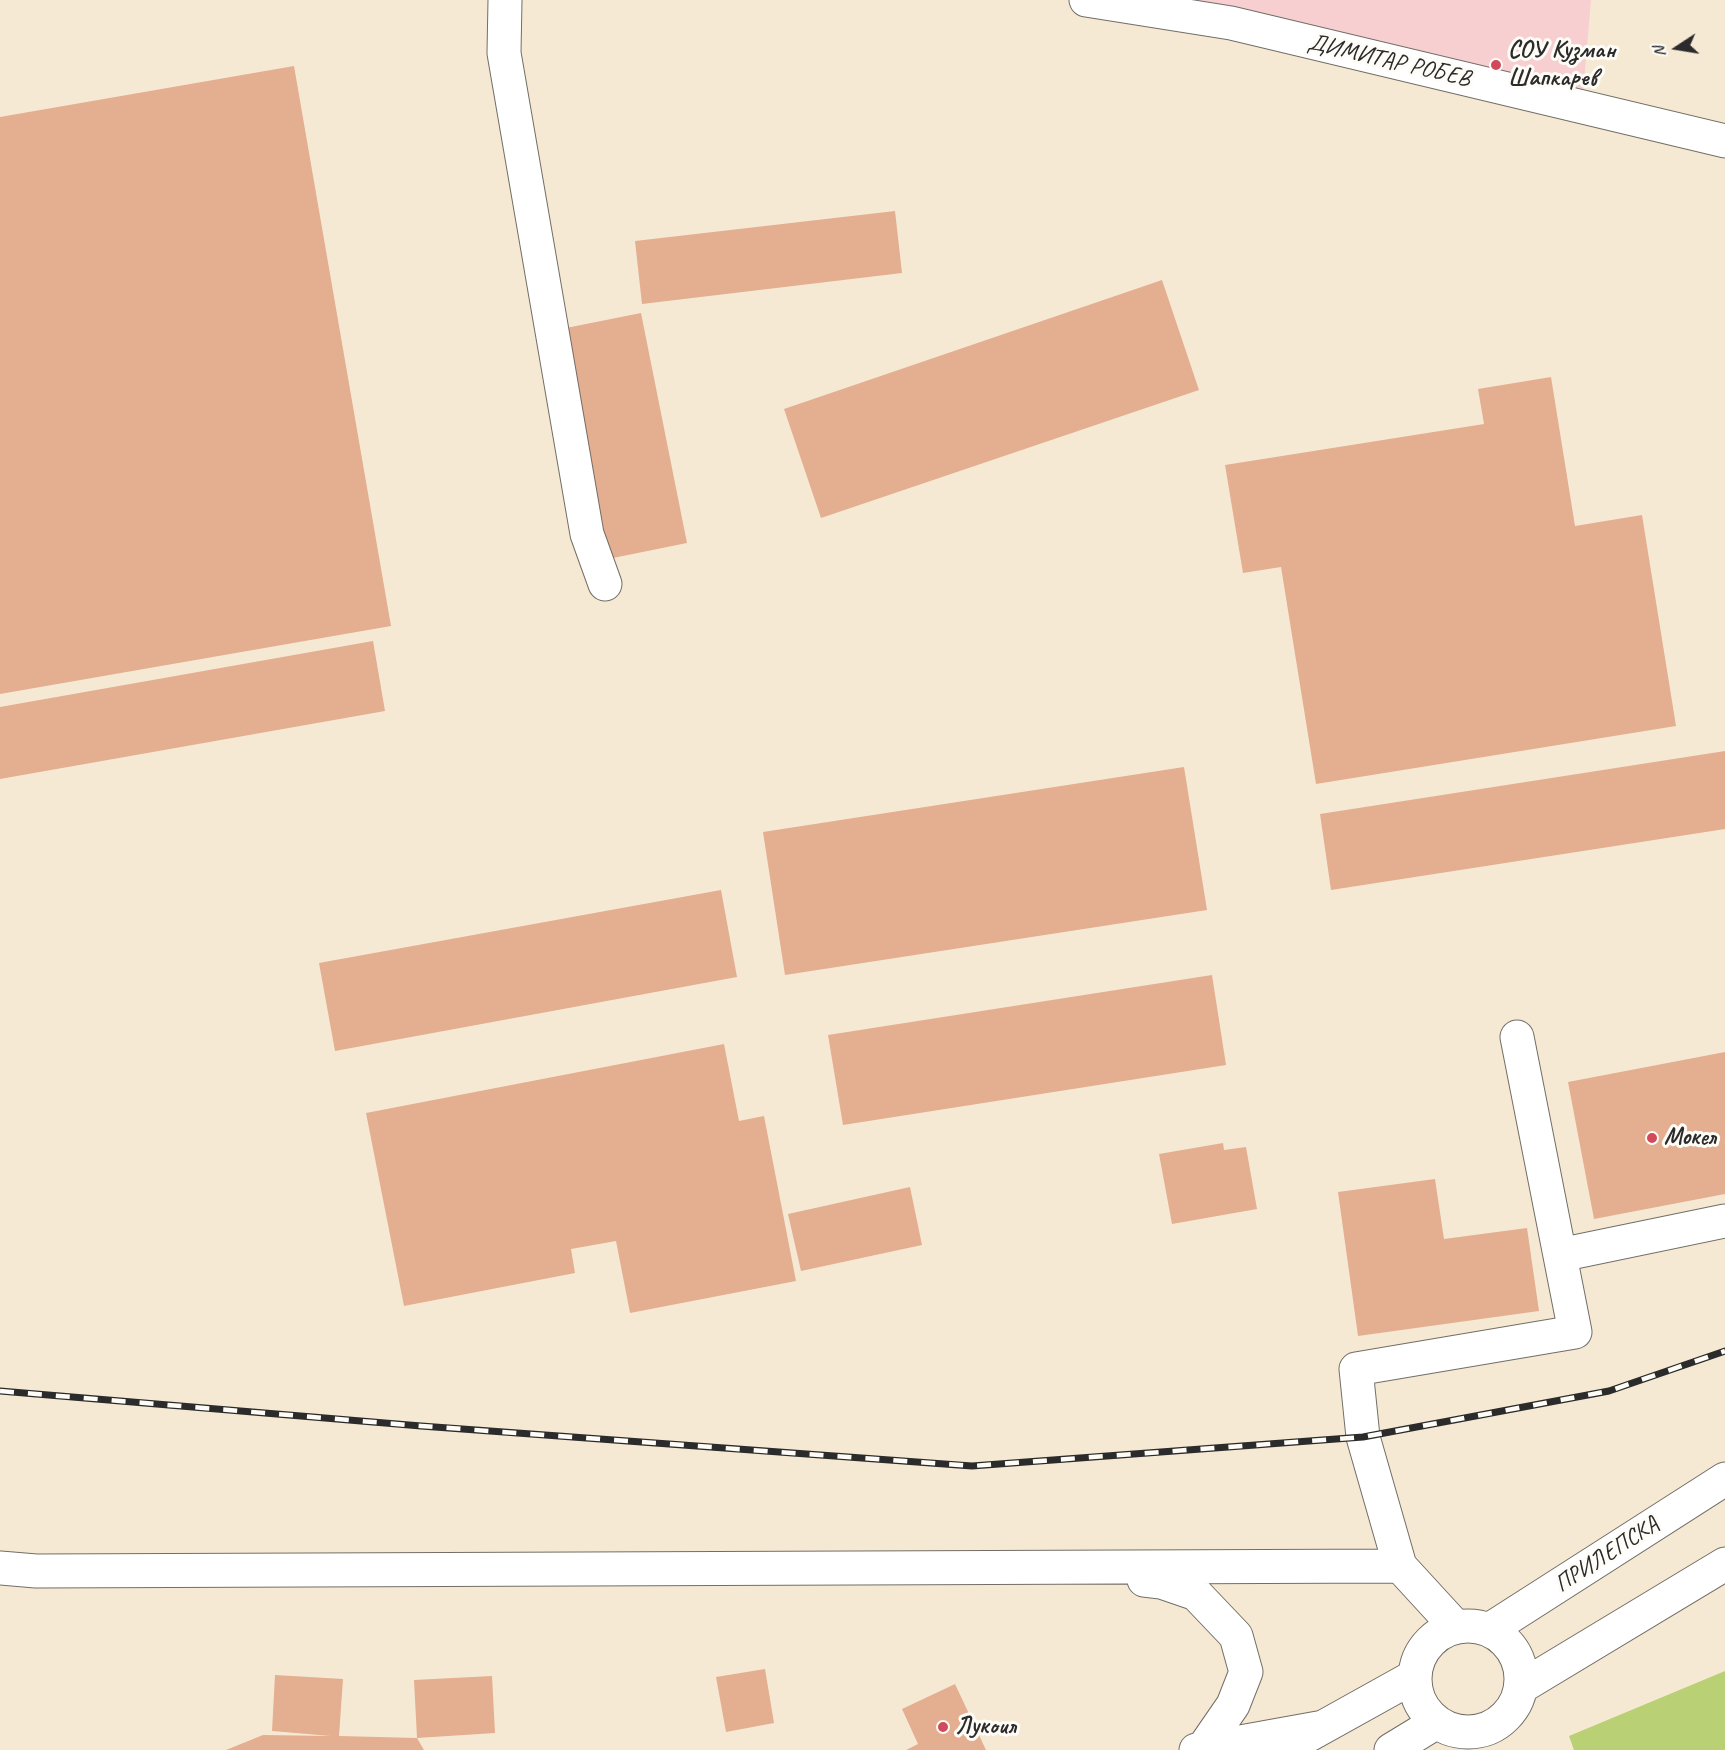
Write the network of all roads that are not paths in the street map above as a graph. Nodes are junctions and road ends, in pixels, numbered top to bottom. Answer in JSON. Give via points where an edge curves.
{"nodes":[{"id":1,"x":505,"y":0,"type":"edge"},
{"id":2,"x":1086,"y":0,"type":"edge"},
{"id":3,"x":1231,"y":12,"type":"edge"},
{"id":4,"x":1725,"y":141,"type":"edge"},
{"id":5,"x":605,"y":584,"type":"dead end"},
{"id":6,"x":1517,"y":1037,"type":"dead end"},
{"id":7,"x":1725,"y":1221,"type":"edge"},
{"id":8,"x":1560,"y":1255,"type":"junction"},
{"id":9,"x":1725,"y":1479,"type":"edge"},
{"id":10,"x":1725,"y":1564,"type":"edge"},
{"id":11,"x":1400,"y":1566,"type":"junction"},
{"id":12,"x":0,"y":1568,"type":"edge"},
{"id":13,"x":1022,"y":1568,"type":"junction"},
{"id":14,"x":1456,"y":1627,"type":"junction"},
{"id":15,"x":1489,"y":1630,"type":"junction"},
{"id":16,"x":1415,"y":1676,"type":"junction"},
{"id":17,"x":1521,"y":1687,"type":"junction"},
{"id":18,"x":1437,"y":1722,"type":"junction"},
{"id":19,"x":1325,"y":1726,"type":"junction"},
{"id":20,"x":1201,"y":1749,"type":"edge"},
{"id":21,"x":1282,"y":1750,"type":"edge"},
{"id":22,"x":1391,"y":1750,"type":"edge"}],
"edges":[{"from":1,"to":5,"type":"street","via":[[504,52],[508,76],[587,534]]},
{"from":2,"to":3,"type":"street","name":"ДИМИТАР РОБЕВ"},
{"from":3,"to":4,"type":"street","name":"ДИМИТАР РОБЕВ"},
{"from":6,"to":8,"type":"street"},
{"from":7,"to":8,"type":"street"},
{"from":8,"to":11,"type":"street","via":[[1575,1332],[1356,1368],[1363,1437]]},
{"from":9,"to":15,"type":"street","name":"ПРИЛЕПСКА"},
{"from":10,"to":17,"type":"street"},
{"from":11,"to":13,"type":"street"},
{"from":11,"to":14,"type":"street"},
{"from":12,"to":13,"type":"street"},
{"from":13,"to":20,"type":"street","via":[[1161,1582],[1196,1594],[1204,1601],[1236,1636],[1246,1672],[1233,1705]]},
{"from":14,"to":15,"type":"street"},
{"from":14,"to":16,"type":"street","via":[[1428,1645]]},
{"from":15,"to":17,"type":"street","via":[[1514,1652]]},
{"from":16,"to":18,"type":"street","via":[[1425,1709]]},
{"from":16,"to":19,"type":"street"},
{"from":17,"to":18,"type":"street","via":[[1515,1704],[1489,1728],[1453,1730]]},
{"from":18,"to":22,"type":"street"},
{"from":19,"to":20,"type":"street"},
{"from":19,"to":21,"type":"street"}]}
